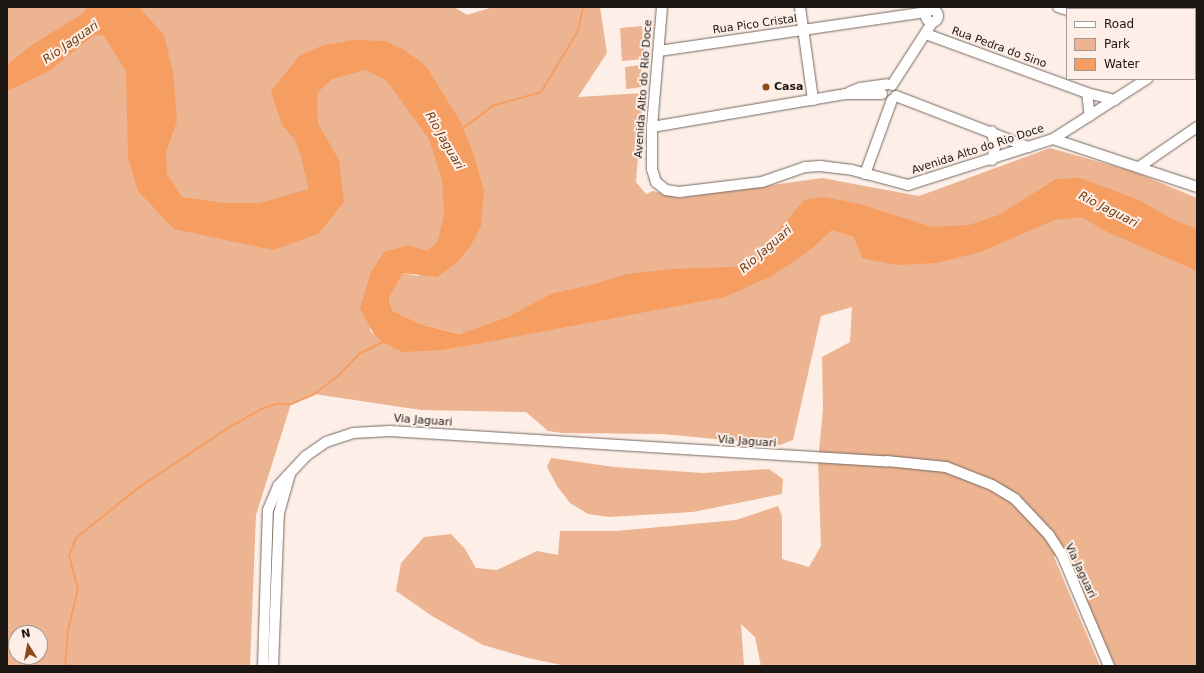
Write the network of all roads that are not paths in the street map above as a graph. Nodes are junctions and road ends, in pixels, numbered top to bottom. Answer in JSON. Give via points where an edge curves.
{"nodes":[{"id":1,"x":662,"y":7,"type":"edge"},
{"id":2,"x":800,"y":7,"type":"edge"},
{"id":3,"x":938,"y":15,"type":"edge"},
{"id":4,"x":804,"y":30,"type":"junction"},
{"id":5,"x":926,"y":34,"type":"junction"},
{"id":6,"x":659,"y":51,"type":"junction"},
{"id":7,"x":1145,"y":80,"type":"edge"},
{"id":8,"x":890,"y":84,"type":"junction"},
{"id":9,"x":1087,"y":93,"type":"junction"},
{"id":10,"x":846,"y":94,"type":"junction"},
{"id":11,"x":882,"y":94,"type":"junction"},
{"id":12,"x":894,"y":98,"type":"junction"},
{"id":13,"x":813,"y":100,"type":"junction"},
{"id":14,"x":1115,"y":100,"type":"junction"},
{"id":15,"x":1090,"y":116,"type":"junction"},
{"id":16,"x":652,"y":127,"type":"junction"},
{"id":17,"x":1197,"y":128,"type":"edge"},
{"id":18,"x":992,"y":131,"type":"junction"},
{"id":19,"x":1053,"y":139,"type":"junction"},
{"id":20,"x":1028,"y":147,"type":"junction"},
{"id":21,"x":992,"y":160,"type":"junction"},
{"id":22,"x":1139,"y":166,"type":"junction"},
{"id":23,"x":865,"y":174,"type":"junction"},
{"id":24,"x":1197,"y":187,"type":"edge"},
{"id":25,"x":290,"y":474,"type":"junction"},
{"id":26,"x":263,"y":666,"type":"edge"},
{"id":27,"x":274,"y":666,"type":"edge"},
{"id":28,"x":1109,"y":666,"type":"edge"}],
"edges":[{"from":1,"to":6,"type":"street","name":"Avenida Alto do Rio Doce"},
{"from":2,"to":4,"type":"street"},
{"from":3,"to":4,"type":"street","name":"Rua Pico Cristal","via":[[933,10]]},
{"from":3,"to":5,"type":"street"},
{"from":4,"to":6,"type":"street","name":"Rua Pico Cristal"},
{"from":4,"to":13,"type":"street"},
{"from":5,"to":8,"type":"street"},
{"from":5,"to":9,"type":"street","name":"Rua Pedra do Sino"},
{"from":6,"to":16,"type":"street","name":"Avenida Alto do Rio Doce"},
{"from":7,"to":14,"type":"street"},
{"from":8,"to":10,"type":"street","via":[[860,88]]},
{"from":8,"to":11,"type":"street","via":[[883,87]]},
{"from":8,"to":12,"type":"street","via":[[897,89]]},
{"from":9,"to":14,"type":"street","name":"Rua Pedra do Sino"},
{"from":9,"to":15,"type":"street"},
{"from":10,"to":11,"type":"street"},
{"from":10,"to":13,"type":"street"},
{"from":11,"to":12,"type":"street","via":[[884,98]]},
{"from":12,"to":18,"type":"street"},
{"from":12,"to":23,"type":"street"},
{"from":13,"to":16,"type":"street"},
{"from":14,"to":15,"type":"street"},
{"from":15,"to":19,"type":"street"},
{"from":16,"to":23,"type":"street","name":"Avenida Alto do Rio Doce","via":[[653,175],[661,187],[672,192],[769,181],[805,167],[820,166]]},
{"from":17,"to":22,"type":"street"},
{"from":18,"to":20,"type":"street"},
{"from":18,"to":21,"type":"street","via":[[995,147]]},
{"from":19,"to":20,"type":"street","name":"Avenida Alto do Rio Doce"},
{"from":19,"to":22,"type":"street","name":"Avenida Alto do Rio Doce"},
{"from":20,"to":21,"type":"street","name":"Avenida Alto do Rio Doce"},
{"from":21,"to":23,"type":"street","name":"Avenida Alto do Rio Doce","via":[[908,185]]},
{"from":22,"to":24,"type":"street","name":"Avenida Alto do Rio Doce"},
{"from":25,"to":26,"type":"street","name":"Via Jaguari","via":[[278,486],[268,510]]},
{"from":25,"to":27,"type":"street","name":"Via Jaguari","via":[[279,513]]},
{"from":25,"to":28,"type":"street","name":"Via Jaguari","via":[[306,456],[326,442],[353,433],[390,431],[887,461],[946,467],[992,485],[1015,499],[1049,535],[1062,555]]}]}
